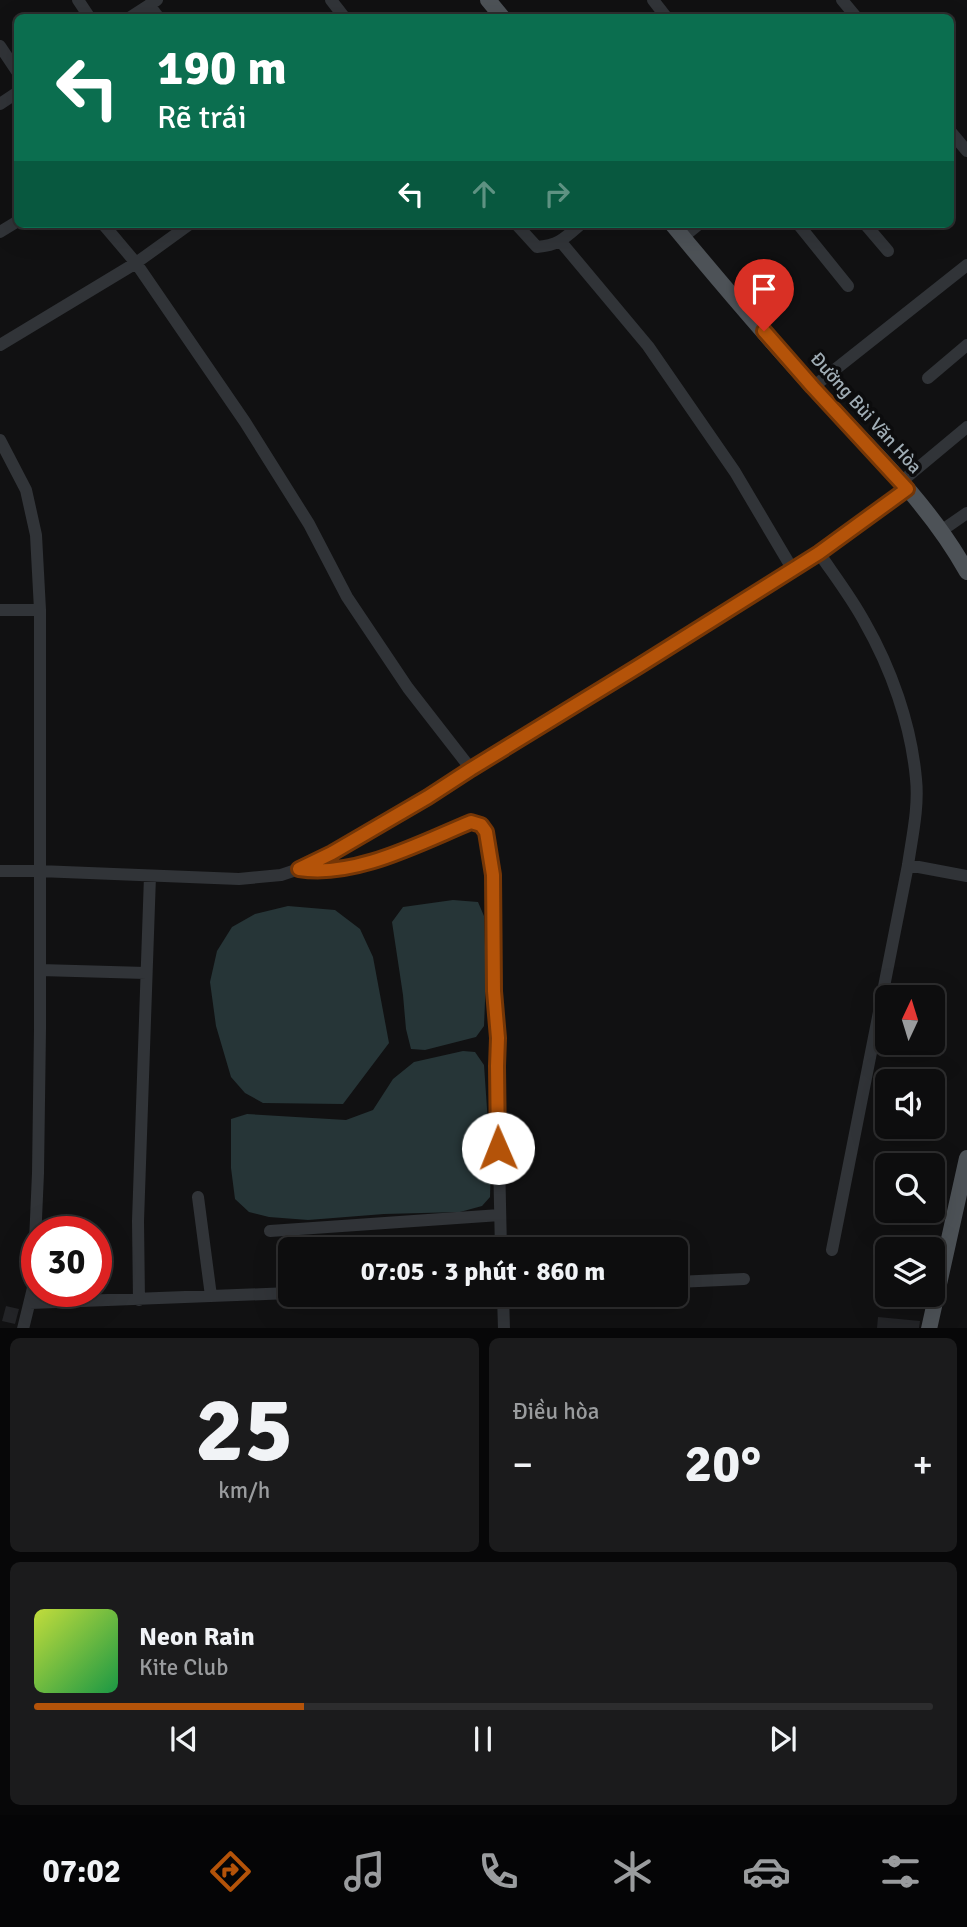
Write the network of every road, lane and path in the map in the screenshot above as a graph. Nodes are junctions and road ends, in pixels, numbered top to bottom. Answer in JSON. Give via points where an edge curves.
{"nodes":[{"id":1,"x":331,"y":0,"type":"edge"},
{"id":2,"x":488,"y":0,"type":"edge"},
{"id":3,"x":653,"y":0,"type":"edge"},
{"id":4,"x":842,"y":0,"type":"edge"},
{"id":5,"x":153,"y":2,"type":"edge"},
{"id":6,"x":135,"y":14,"type":"edge"},
{"id":7,"x":342,"y":14,"type":"edge"},
{"id":8,"x":500,"y":14,"type":"edge"},
{"id":9,"x":664,"y":14,"type":"edge"},
{"id":10,"x":854,"y":14,"type":"edge"},
{"id":11,"x":0,"y":46,"type":"edge"},
{"id":12,"x":14,"y":68,"type":"edge"},
{"id":13,"x":954,"y":136,"type":"edge"},
{"id":14,"x":967,"y":151,"type":"edge"},
{"id":15,"x":106,"y":228,"type":"edge"},
{"id":16,"x":184,"y":228,"type":"edge"},
{"id":17,"x":520,"y":228,"type":"edge"},
{"id":18,"x":577,"y":228,"type":"edge"},
{"id":19,"x":801,"y":228,"type":"edge"},
{"id":20,"x":868,"y":228,"type":"edge"},
{"id":21,"x":678,"y":230,"type":"edge"},
{"id":22,"x":561,"y":242,"type":"junction"},
{"id":23,"x":888,"y":251,"type":"dead end"},
{"id":24,"x":135,"y":263,"type":"junction"},
{"id":25,"x":967,"y":265,"type":"edge"},
{"id":26,"x":848,"y":286,"type":"dead end"},
{"id":27,"x":0,"y":345,"type":"edge"},
{"id":28,"x":967,"y":345,"type":"edge"},
{"id":29,"x":928,"y":378,"type":"dead end"},
{"id":30,"x":813,"y":387,"type":"junction"},
{"id":31,"x":967,"y":427,"type":"edge"},
{"id":32,"x":0,"y":440,"type":"edge"},
{"id":33,"x":904,"y":485,"type":"junction"},
{"id":34,"x":967,"y":513,"type":"edge"},
{"id":35,"x":941,"y":531,"type":"junction"},
{"id":36,"x":819,"y":553,"type":"junction"},
{"id":37,"x":793,"y":570,"type":"junction"},
{"id":38,"x":967,"y":572,"type":"edge"},
{"id":39,"x":0,"y":610,"type":"edge"},
{"id":40,"x":40,"y":610,"type":"junction"},
{"id":41,"x":471,"y":769,"type":"junction"},
{"id":42,"x":908,"y":865,"type":"junction"},
{"id":43,"x":299,"y":869,"type":"junction"},
{"id":44,"x":0,"y":871,"type":"edge"},
{"id":45,"x":39,"y":871,"type":"junction"},
{"id":46,"x":150,"y":876,"type":"junction"},
{"id":47,"x":967,"y":876,"type":"edge"},
{"id":48,"x":40,"y":970,"type":"junction"},
{"id":49,"x":146,"y":973,"type":"junction"},
{"id":50,"x":967,"y":1158,"type":"edge"},
{"id":51,"x":198,"y":1197,"type":"dead end"},
{"id":52,"x":500,"y":1215,"type":"junction"},
{"id":53,"x":36,"y":1216,"type":"edge"},
{"id":54,"x":270,"y":1231,"type":"dead end"},
{"id":55,"x":501,"y":1237,"type":"edge"},
{"id":56,"x":832,"y":1250,"type":"dead end"},
{"id":57,"x":744,"y":1279,"type":"dead end"},
{"id":58,"x":688,"y":1281,"type":"edge"},
{"id":59,"x":278,"y":1293,"type":"edge"},
{"id":60,"x":211,"y":1296,"type":"junction"},
{"id":61,"x":139,"y":1300,"type":"junction"},
{"id":62,"x":112,"y":1301,"type":"edge"},
{"id":63,"x":29,"y":1307,"type":"edge"},
{"id":64,"x":503,"y":1307,"type":"edge"},
{"id":65,"x":23,"y":1328,"type":"edge"},
{"id":66,"x":504,"y":1328,"type":"edge"},
{"id":67,"x":929,"y":1328,"type":"edge"}],
"edges":[{"from":1,"to":7,"type":"street"},
{"from":2,"to":8,"type":"main road"},
{"from":3,"to":9,"type":"street"},
{"from":4,"to":10,"type":"street"},
{"from":5,"to":6,"type":"street"},
{"from":11,"to":12,"type":"street"},
{"from":13,"to":14,"type":"street"},
{"from":15,"to":24,"type":"street"},
{"from":16,"to":24,"type":"street"},
{"from":17,"to":22,"type":"street","via":[[537,247]]},
{"from":18,"to":22,"type":"street"},
{"from":19,"to":26,"type":"street"},
{"from":20,"to":23,"type":"street"},
{"from":21,"to":30,"type":"main road","name":"Đường Bùi Văn Hòa"},
{"from":22,"to":37,"type":"street","via":[[648,346],[734,472]]},
{"from":24,"to":27,"type":"street"},
{"from":24,"to":41,"type":"street","via":[[245,422],[309,524],[347,597],[408,688]]},
{"from":25,"to":30,"type":"street"},
{"from":28,"to":29,"type":"street"},
{"from":30,"to":33,"type":"main road","name":"Đường Bùi Văn Hòa"},
{"from":31,"to":33,"type":"street"},
{"from":32,"to":40,"type":"street","via":[[26,490],[36,535]]},
{"from":33,"to":35,"type":"main road","name":"Đường Bùi Văn Hòa"},
{"from":33,"to":36,"type":"street"},
{"from":34,"to":35,"type":"street"},
{"from":35,"to":38,"type":"main road","name":"Đường Bùi Văn Hòa"},
{"from":36,"to":37,"type":"street"},
{"from":36,"to":42,"type":"street","via":[[863,618],[897,694],[917,780]]},
{"from":37,"to":41,"type":"street"},
{"from":39,"to":40,"type":"street"},
{"from":40,"to":45,"type":"street"},
{"from":41,"to":43,"type":"street"},
{"from":42,"to":47,"type":"street"},
{"from":42,"to":56,"type":"street"},
{"from":43,"to":46,"type":"street","via":[[239,879]]},
{"from":43,"to":52,"type":"street","via":[[317,872],[370,862],[471,822],[486,832],[493,875]]},
{"from":44,"to":45,"type":"street"},
{"from":45,"to":46,"type":"street"},
{"from":45,"to":48,"type":"street"},
{"from":46,"to":49,"type":"street"},
{"from":48,"to":49,"type":"street"},
{"from":48,"to":53,"type":"street"},
{"from":49,"to":61,"type":"street"},
{"from":50,"to":67,"type":"main road"},
{"from":51,"to":60,"type":"street"},
{"from":52,"to":54,"type":"street"},
{"from":52,"to":55,"type":"street"},
{"from":57,"to":58,"type":"street"},
{"from":59,"to":60,"type":"street"},
{"from":60,"to":61,"type":"street"},
{"from":61,"to":62,"type":"street"},
{"from":63,"to":65,"type":"street"},
{"from":64,"to":66,"type":"street"}]}
